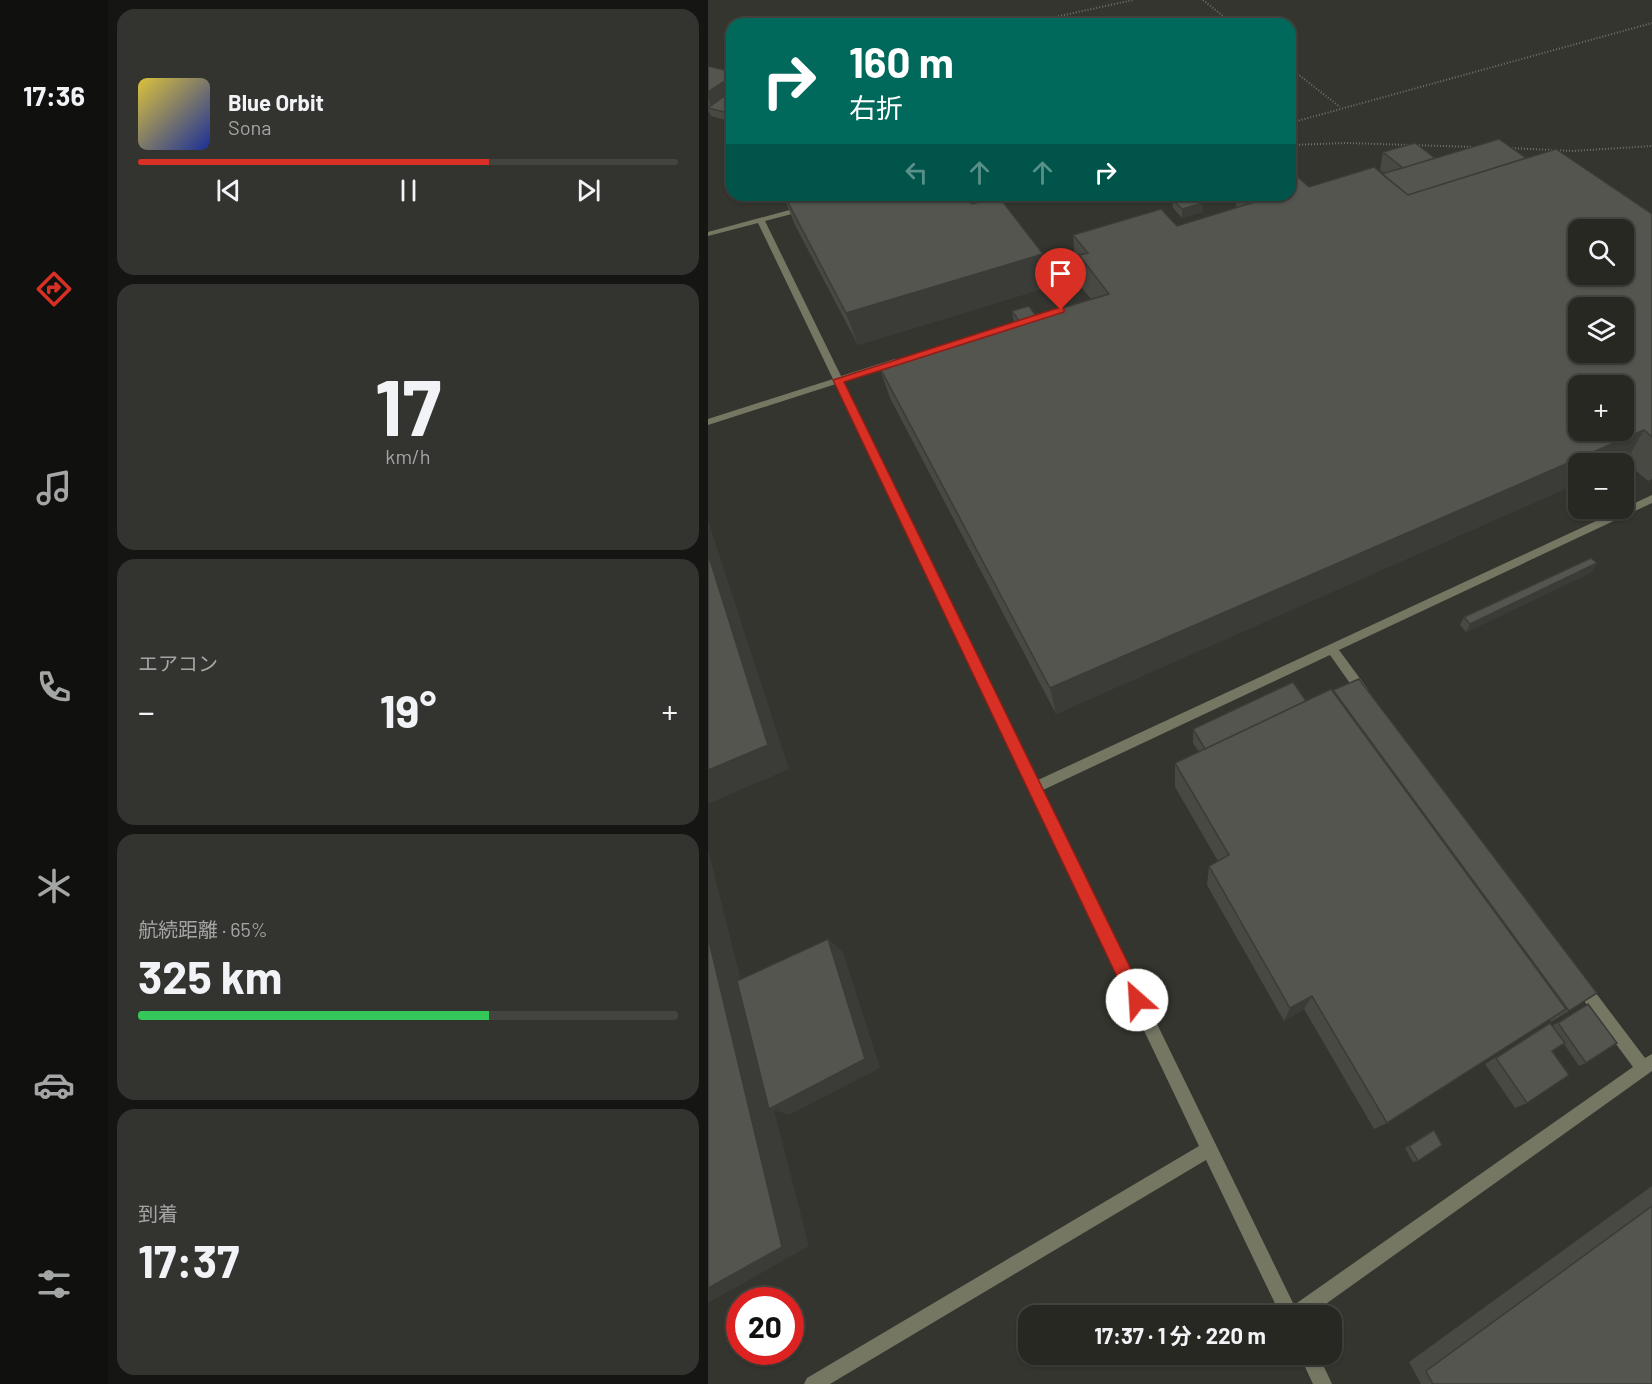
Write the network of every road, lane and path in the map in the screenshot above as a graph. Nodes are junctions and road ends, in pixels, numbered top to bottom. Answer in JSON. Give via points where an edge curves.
{"nodes":[{"id":1,"x":1133,"y":0,"type":"edge"},
{"id":2,"x":1203,"y":0,"type":"edge"},
{"id":3,"x":1050,"y":18,"type":"edge"},
{"id":4,"x":1226,"y":18,"type":"edge"},
{"id":5,"x":1652,"y":23,"type":"edge"},
{"id":6,"x":1296,"y":73,"type":"edge"},
{"id":7,"x":1341,"y":108,"type":"junction"},
{"id":8,"x":1296,"y":121,"type":"edge"},
{"id":9,"x":1296,"y":145,"type":"edge"},
{"id":10,"x":1652,"y":146,"type":"edge"},
{"id":11,"x":1482,"y":147,"type":"edge"},
{"id":12,"x":1504,"y":148,"type":"edge"},
{"id":13,"x":813,"y":206,"type":"edge"},
{"id":14,"x":761,"y":220,"type":"junction"},
{"id":15,"x":708,"y":234,"type":"edge"},
{"id":16,"x":905,"y":359,"type":"edge"},
{"id":17,"x":838,"y":380,"type":"junction"},
{"id":18,"x":708,"y":422,"type":"edge"},
{"id":19,"x":1652,"y":499,"type":"edge"},
{"id":20,"x":1332,"y":649,"type":"junction"},
{"id":21,"x":1374,"y":706,"type":"edge"},
{"id":22,"x":1035,"y":787,"type":"junction"},
{"id":23,"x":1572,"y":973,"type":"edge"},
{"id":24,"x":1647,"y":1065,"type":"edge"},
{"id":25,"x":1209,"y":1149,"type":"junction"},
{"id":26,"x":1286,"y":1305,"type":"edge"},
{"id":27,"x":1307,"y":1305,"type":"edge"},
{"id":28,"x":1314,"y":1365,"type":"edge"},
{"id":29,"x":813,"y":1384,"type":"edge"},
{"id":30,"x":1323,"y":1384,"type":"edge"}],
"edges":[{"from":1,"to":3,"type":"path"},
{"from":2,"to":4,"type":"path"},
{"from":5,"to":7,"type":"path"},
{"from":6,"to":7,"type":"path"},
{"from":7,"to":8,"type":"path"},
{"from":9,"to":11,"type":"path","via":[[1346,142]]},
{"from":10,"to":12,"type":"path","via":[[1573,151]]},
{"from":13,"to":14,"type":"lane"},
{"from":14,"to":15,"type":"lane"},
{"from":14,"to":17,"type":"lane"},
{"from":16,"to":17,"type":"lane"},
{"from":17,"to":18,"type":"lane"},
{"from":17,"to":22,"type":"lane"},
{"from":19,"to":20,"type":"lane"},
{"from":20,"to":21,"type":"lane"},
{"from":20,"to":22,"type":"lane"},
{"from":22,"to":25,"type":"lane"},
{"from":23,"to":24,"type":"lane"},
{"from":24,"to":27,"type":"lane"},
{"from":25,"to":26,"type":"lane"},
{"from":25,"to":29,"type":"lane"},
{"from":28,"to":30,"type":"lane"}]}
